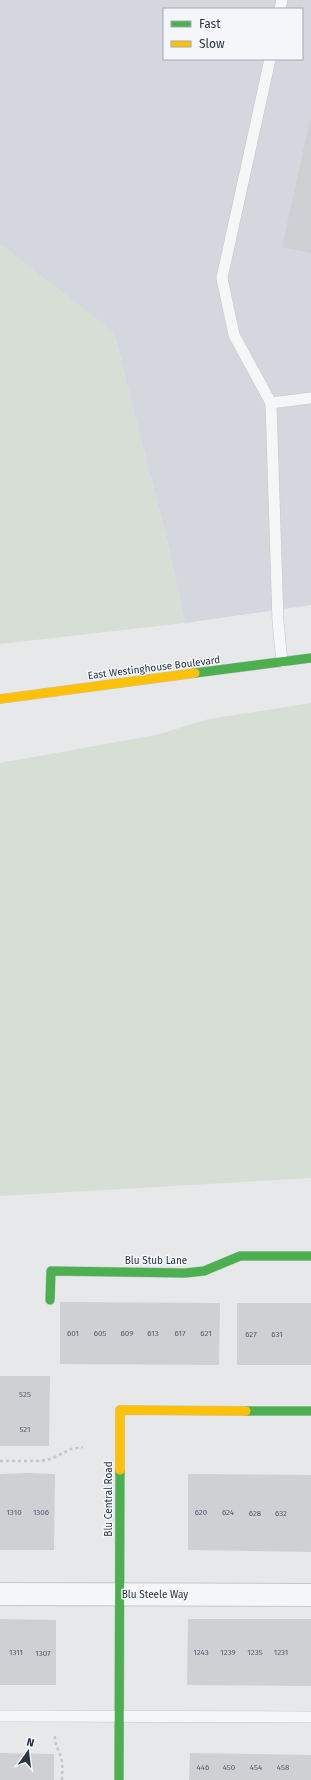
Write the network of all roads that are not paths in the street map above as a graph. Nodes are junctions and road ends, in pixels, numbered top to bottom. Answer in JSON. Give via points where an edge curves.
{"nodes":[{"id":1,"x":270,"y":60,"type":"edge"},
{"id":2,"x":311,"y":398,"type":"edge"},
{"id":3,"x":271,"y":403,"type":"junction"},
{"id":4,"x":311,"y":658,"type":"edge"},
{"id":5,"x":282,"y":662,"type":"junction"},
{"id":6,"x":0,"y":699,"type":"edge"},
{"id":7,"x":311,"y":1256,"type":"edge"},
{"id":8,"x":50,"y":1300,"type":"dead end"},
{"id":9,"x":311,"y":1411,"type":"edge"},
{"id":10,"x":0,"y":1594,"type":"edge"},
{"id":11,"x":120,"y":1595,"type":"junction"},
{"id":12,"x":311,"y":1595,"type":"edge"},
{"id":13,"x":119,"y":1715,"type":"junction"},
{"id":14,"x":0,"y":1716,"type":"edge"},
{"id":15,"x":311,"y":1717,"type":"edge"},
{"id":16,"x":119,"y":1780,"type":"edge"}],
"edges":[{"from":1,"to":3,"type":"lane","via":[[222,278],[234,335]]},
{"from":2,"to":3,"type":"lane"},
{"from":3,"to":5,"type":"lane","via":[[278,622]]},
{"from":4,"to":5,"type":"street","name":"East Westinghouse Boulevard"},
{"from":5,"to":6,"type":"street","name":"East Westinghouse Boulevard"},
{"from":7,"to":8,"type":"street","name":"Blu Stub Lane","via":[[240,1256],[204,1271],[185,1273],[51,1272]]},
{"from":9,"to":11,"type":"street","name":"Blu Central Road","via":[[120,1410]]},
{"from":10,"to":11,"type":"street","name":"Blu Steele Way"},
{"from":11,"to":12,"type":"street","name":"Blu Steele Way"},
{"from":11,"to":13,"type":"street","name":"Blu Central Road"},
{"from":13,"to":14,"type":"lane"},
{"from":13,"to":15,"type":"lane"},
{"from":13,"to":16,"type":"street","name":"Blu Central Road"}]}
